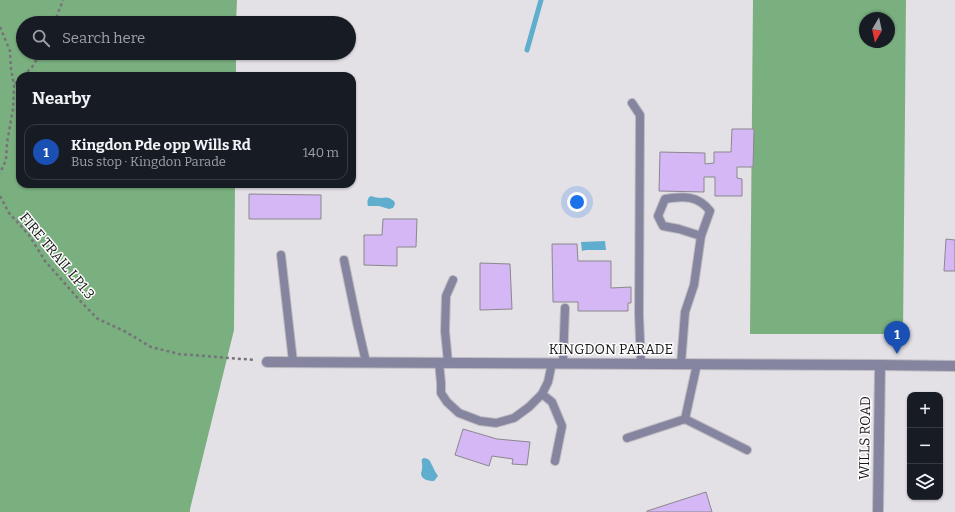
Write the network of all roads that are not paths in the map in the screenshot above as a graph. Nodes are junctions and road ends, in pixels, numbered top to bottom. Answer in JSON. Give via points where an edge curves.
{"nodes":[{"id":1,"x":632,"y":103,"type":"dead end"},
{"id":2,"x":701,"y":236,"type":"junction"},
{"id":3,"x":281,"y":255,"type":"dead end"},
{"id":4,"x":344,"y":260,"type":"dead end"},
{"id":5,"x":453,"y":280,"type":"dead end"},
{"id":6,"x":565,"y":308,"type":"dead end"},
{"id":7,"x":267,"y":362,"type":"road end"},
{"id":8,"x":292,"y":362,"type":"junction"},
{"id":9,"x":366,"y":362,"type":"junction"},
{"id":10,"x":444,"y":362,"type":"junction"},
{"id":11,"x":552,"y":363,"type":"junction"},
{"id":12,"x":563,"y":363,"type":"junction"},
{"id":13,"x":641,"y":364,"type":"junction"},
{"id":14,"x":681,"y":364,"type":"junction"},
{"id":15,"x":697,"y":364,"type":"junction"},
{"id":16,"x":880,"y":365,"type":"junction"},
{"id":17,"x":955,"y":366,"type":"edge"},
{"id":18,"x":542,"y":394,"type":"junction"},
{"id":19,"x":685,"y":419,"type":"junction"},
{"id":20,"x":627,"y":438,"type":"dead end"},
{"id":21,"x":747,"y":450,"type":"dead end"},
{"id":22,"x":555,"y":461,"type":"dead end"},
{"id":23,"x":878,"y":512,"type":"edge"}],
"edges":[{"from":1,"to":13,"type":"lane","via":[[640,115]]},
{"from":2,"to":2,"type":"lane","via":[[710,210],[705,204],[695,199],[665,199],[658,216],[663,226]]},
{"from":2,"to":14,"type":"lane","via":[[694,285],[685,312]]},
{"from":3,"to":8,"type":"lane"},
{"from":4,"to":9,"type":"lane"},
{"from":5,"to":10,"type":"lane","via":[[446,296]]},
{"from":6,"to":12,"type":"lane"},
{"from":7,"to":8,"type":"street","name":"KINGDON PARADE"},
{"from":8,"to":9,"type":"street","name":"KINGDON PARADE"},
{"from":9,"to":10,"type":"street","name":"KINGDON PARADE"},
{"from":10,"to":11,"type":"street","name":"KINGDON PARADE"},
{"from":10,"to":18,"type":"lane","via":[[441,393],[460,413],[480,421],[496,423],[514,418]]},
{"from":11,"to":12,"type":"street","name":"KINGDON PARADE"},
{"from":11,"to":18,"type":"lane","via":[[548,382]]},
{"from":12,"to":13,"type":"street","name":"KINGDON PARADE"},
{"from":13,"to":14,"type":"street","name":"KINGDON PARADE"},
{"from":14,"to":15,"type":"street","name":"KINGDON PARADE"},
{"from":15,"to":16,"type":"street","name":"KINGDON PARADE"},
{"from":15,"to":19,"type":"lane"},
{"from":16,"to":17,"type":"street","name":"KINGDON PARADE"},
{"from":16,"to":23,"type":"street","name":"WILLS ROAD"},
{"from":18,"to":22,"type":"lane","via":[[552,402],[562,426]]},
{"from":19,"to":20,"type":"lane"},
{"from":19,"to":21,"type":"lane"}]}
